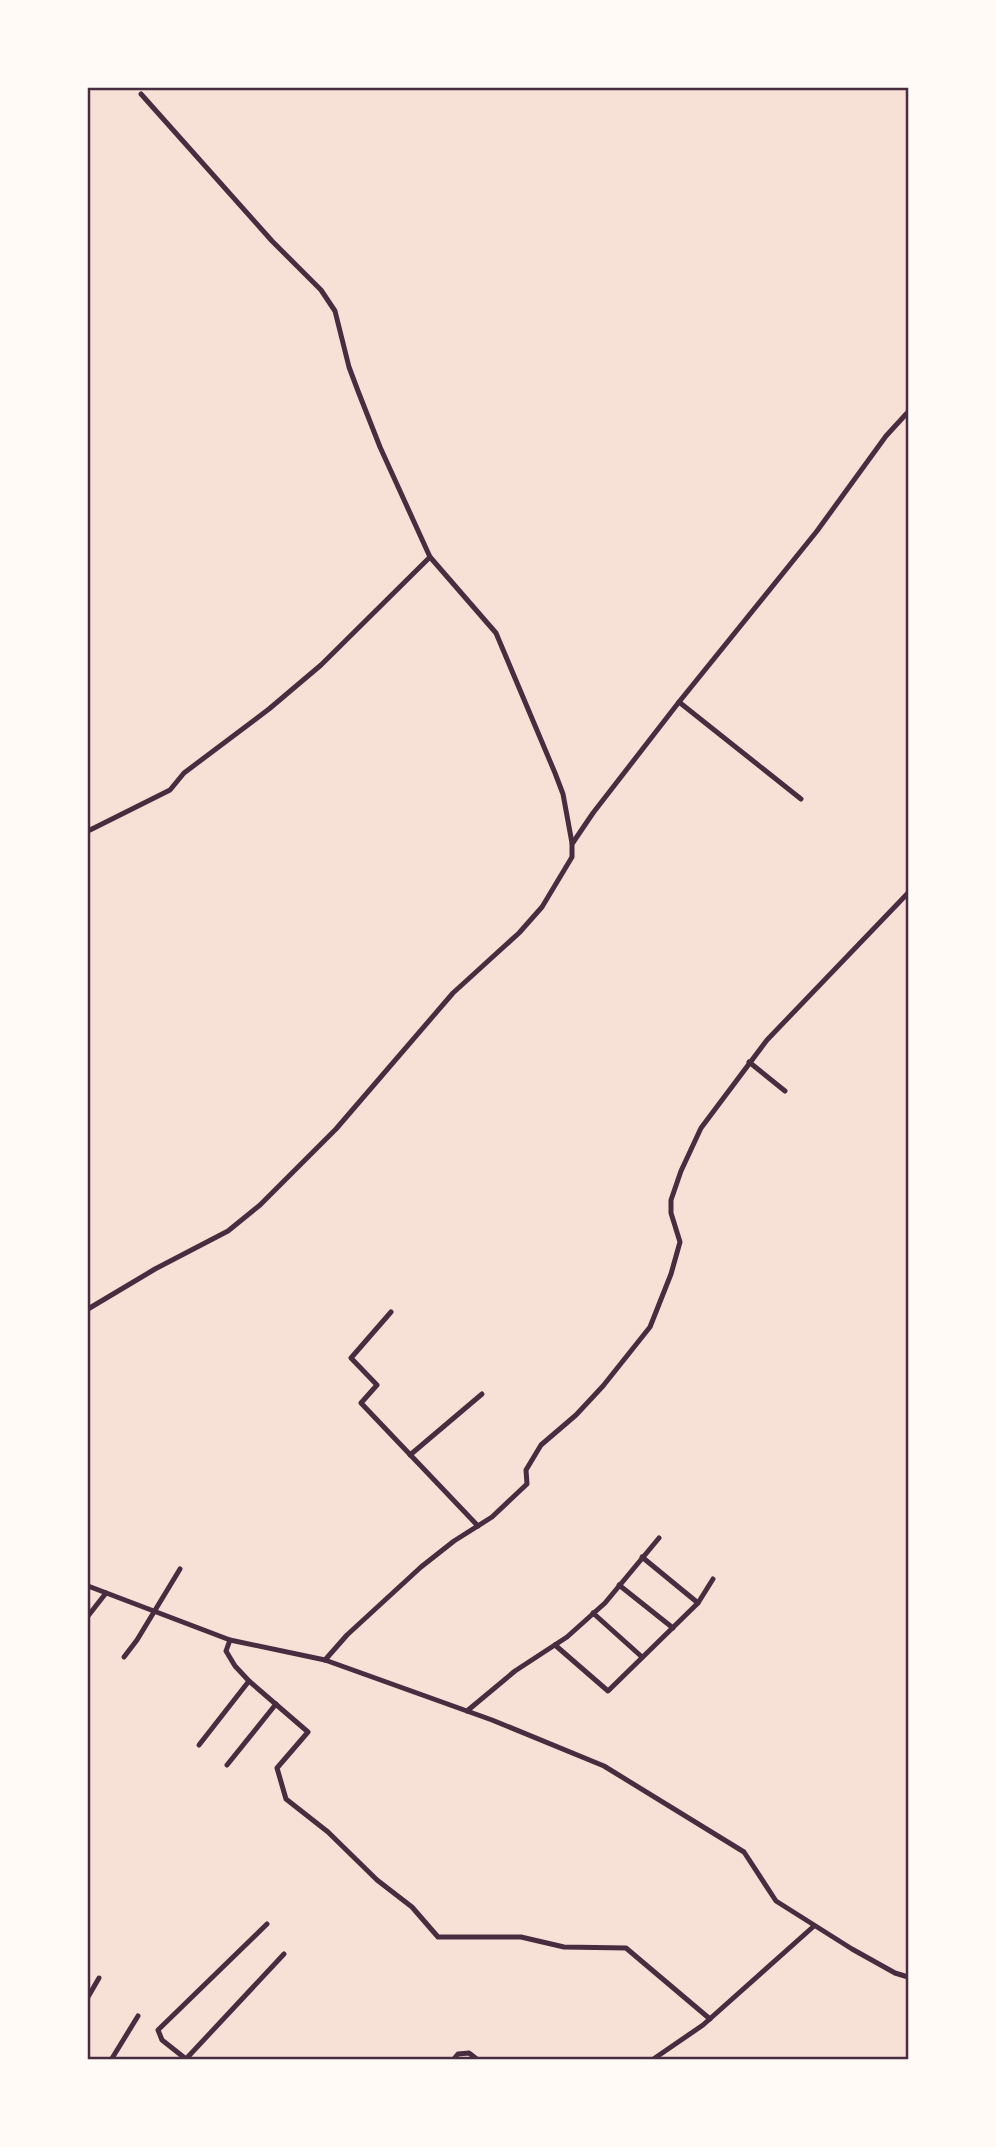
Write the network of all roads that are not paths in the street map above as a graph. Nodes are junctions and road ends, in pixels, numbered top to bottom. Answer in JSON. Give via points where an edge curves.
{"nodes":[{"id":1,"x":141,"y":94,"type":"dead end"},
{"id":2,"x":908,"y":412,"type":"edge"},
{"id":3,"x":430,"y":557,"type":"junction"},
{"id":4,"x":679,"y":702,"type":"junction"},
{"id":5,"x":802,"y":799,"type":"dead end"},
{"id":6,"x":88,"y":831,"type":"edge"},
{"id":7,"x":572,"y":844,"type":"junction"},
{"id":8,"x":908,"y":893,"type":"edge"},
{"id":9,"x":749,"y":1062,"type":"junction"},
{"id":10,"x":785,"y":1091,"type":"dead end"},
{"id":11,"x":88,"y":1309,"type":"edge"},
{"id":12,"x":391,"y":1312,"type":"dead end"},
{"id":13,"x":482,"y":1394,"type":"dead end"},
{"id":14,"x":410,"y":1455,"type":"junction"},
{"id":15,"x":478,"y":1526,"type":"junction"},
{"id":16,"x":659,"y":1538,"type":"dead end"},
{"id":17,"x":642,"y":1557,"type":"junction"},
{"id":18,"x":180,"y":1569,"type":"dead end"},
{"id":19,"x":713,"y":1579,"type":"dead end"},
{"id":20,"x":619,"y":1585,"type":"junction"},
{"id":21,"x":88,"y":1586,"type":"edge"},
{"id":22,"x":106,"y":1593,"type":"junction"},
{"id":23,"x":698,"y":1603,"type":"junction"},
{"id":24,"x":153,"y":1611,"type":"junction"},
{"id":25,"x":593,"y":1614,"type":"junction"},
{"id":26,"x":88,"y":1616,"type":"edge"},
{"id":27,"x":673,"y":1628,"type":"junction"},
{"id":28,"x":230,"y":1640,"type":"junction"},
{"id":29,"x":555,"y":1644,"type":"junction"},
{"id":30,"x":124,"y":1657,"type":"dead end"},
{"id":31,"x":642,"y":1657,"type":"junction"},
{"id":32,"x":325,"y":1660,"type":"junction"},
{"id":33,"x":249,"y":1681,"type":"junction"},
{"id":34,"x":276,"y":1704,"type":"junction"},
{"id":35,"x":467,"y":1712,"type":"junction"},
{"id":36,"x":199,"y":1745,"type":"dead end"},
{"id":37,"x":227,"y":1765,"type":"dead end"},
{"id":38,"x":267,"y":1924,"type":"dead end"},
{"id":39,"x":814,"y":1926,"type":"junction"},
{"id":40,"x":284,"y":1954,"type":"dead end"},
{"id":41,"x":908,"y":1977,"type":"edge"},
{"id":42,"x":99,"y":1978,"type":"dead end"},
{"id":43,"x":88,"y":1997,"type":"edge"},
{"id":44,"x":138,"y":2016,"type":"dead end"},
{"id":45,"x":710,"y":2019,"type":"junction"},
{"id":46,"x":186,"y":2059,"type":"edge"},
{"id":47,"x":111,"y":2060,"type":"edge"},
{"id":48,"x":453,"y":2060,"type":"edge"},
{"id":49,"x":478,"y":2060,"type":"edge"},
{"id":50,"x":652,"y":2060,"type":"edge"}],
"edges":[{"from":1,"to":3,"type":"street","via":[[321,290],[335,312],[358,391]]},
{"from":2,"to":4,"type":"street"},
{"from":3,"to":6,"type":"street","via":[[321,665],[184,773],[170,790]]},
{"from":3,"to":7,"type":"street","via":[[500,641],[563,794]]},
{"from":4,"to":5,"type":"street"},
{"from":4,"to":7,"type":"street"},
{"from":7,"to":11,"type":"street","via":[[572,857],[542,907],[453,993],[288,1178],[228,1231]]},
{"from":8,"to":9,"type":"street"},
{"from":9,"to":10,"type":"street"},
{"from":9,"to":15,"type":"street","via":[[701,1128],[681,1171],[671,1200],[680,1242],[650,1327],[603,1386],[541,1445],[526,1470],[527,1484]]},
{"from":12,"to":14,"type":"street","via":[[351,1358],[377,1385],[360,1403]]},
{"from":13,"to":14,"type":"street"},
{"from":14,"to":15,"type":"street"},
{"from":15,"to":32,"type":"street","via":[[421,1567]]},
{"from":16,"to":17,"type":"street"},
{"from":17,"to":20,"type":"street"},
{"from":17,"to":23,"type":"street"},
{"from":18,"to":24,"type":"street"},
{"from":19,"to":23,"type":"street"},
{"from":20,"to":25,"type":"street"},
{"from":20,"to":27,"type":"street"},
{"from":21,"to":22,"type":"street"},
{"from":22,"to":24,"type":"street"},
{"from":22,"to":26,"type":"street"},
{"from":23,"to":27,"type":"street"},
{"from":24,"to":28,"type":"street"},
{"from":24,"to":30,"type":"street"},
{"from":25,"to":29,"type":"street"},
{"from":25,"to":31,"type":"street"},
{"from":27,"to":31,"type":"street"},
{"from":28,"to":32,"type":"street"},
{"from":28,"to":33,"type":"street","via":[[226,1651]]},
{"from":29,"to":31,"type":"street","via":[[608,1691]]},
{"from":29,"to":35,"type":"street"},
{"from":32,"to":35,"type":"street"},
{"from":33,"to":34,"type":"street"},
{"from":33,"to":36,"type":"street"},
{"from":34,"to":37,"type":"street"},
{"from":34,"to":45,"type":"street","via":[[307,1732],[277,1768],[286,1798],[412,1906],[438,1937],[521,1937],[564,1947],[626,1948]]},
{"from":35,"to":39,"type":"street","via":[[604,1766],[744,1852],[776,1901]]},
{"from":38,"to":46,"type":"street","via":[[158,2030],[162,2040]]},
{"from":39,"to":41,"type":"street"},
{"from":39,"to":45,"type":"street"},
{"from":40,"to":46,"type":"street"},
{"from":42,"to":43,"type":"street"},
{"from":44,"to":47,"type":"street"},
{"from":45,"to":50,"type":"street"},
{"from":48,"to":49,"type":"street","via":[[458,2054],[470,2053]]}]}
